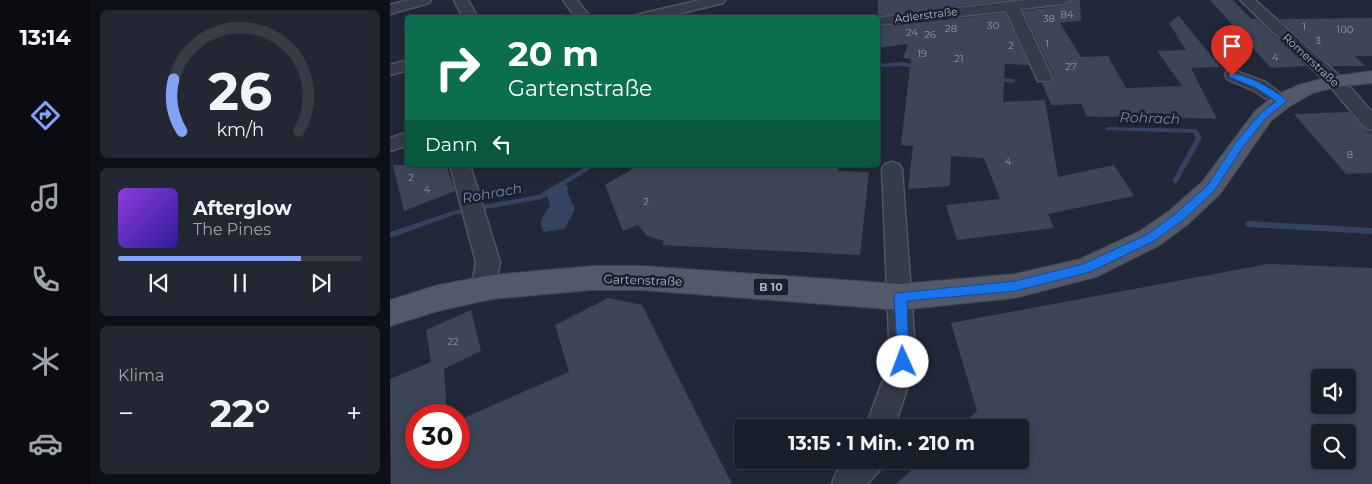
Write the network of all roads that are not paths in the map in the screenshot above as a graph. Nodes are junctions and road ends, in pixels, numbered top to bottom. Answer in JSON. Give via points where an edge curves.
{"nodes":[{"id":1,"x":424,"y":0,"type":"edge"},
{"id":2,"x":461,"y":0,"type":"edge"},
{"id":3,"x":570,"y":0,"type":"edge"},
{"id":4,"x":718,"y":0,"type":"edge"},
{"id":5,"x":1063,"y":0,"type":"edge"},
{"id":6,"x":1247,"y":0,"type":"edge"},
{"id":7,"x":1011,"y":6,"type":"junction"},
{"id":8,"x":936,"y":7,"type":"edge"},
{"id":9,"x":390,"y":10,"type":"edge"},
{"id":10,"x":469,"y":15,"type":"edge"},
{"id":11,"x":579,"y":15,"type":"edge"},
{"id":12,"x":654,"y":15,"type":"edge"},
{"id":13,"x":880,"y":21,"type":"edge"},
{"id":14,"x":405,"y":66,"type":"edge"},
{"id":15,"x":390,"y":70,"type":"edge"},
{"id":16,"x":1232,"y":76,"type":"dead end"},
{"id":17,"x":1044,"y":77,"type":"dead end"},
{"id":18,"x":1372,"y":77,"type":"edge"},
{"id":19,"x":1335,"y":81,"type":"junction"},
{"id":20,"x":1282,"y":101,"type":"junction"},
{"id":21,"x":1372,"y":124,"type":"edge"},
{"id":22,"x":405,"y":139,"type":"edge"},
{"id":23,"x":390,"y":145,"type":"edge"},
{"id":24,"x":461,"y":167,"type":"edge"},
{"id":25,"x":892,"y":169,"type":"dead end"},
{"id":26,"x":483,"y":289,"type":"junction"},
{"id":27,"x":900,"y":297,"type":"junction"},
{"id":28,"x":390,"y":313,"type":"edge"},
{"id":29,"x":883,"y":419,"type":"edge"},
{"id":30,"x":860,"y":469,"type":"edge"},
{"id":31,"x":847,"y":484,"type":"edge"}],
"edges":[{"from":1,"to":9,"type":"street"},
{"from":2,"to":10,"type":"street"},
{"from":3,"to":11,"type":"street"},
{"from":4,"to":12,"type":"street"},
{"from":5,"to":7,"type":"street","name":"Adlerstraße"},
{"from":6,"to":19,"type":"street","name":"Römerstraße"},
{"from":7,"to":8,"type":"street","name":"Adlerstraße"},
{"from":7,"to":17,"type":"street"},
{"from":8,"to":13,"type":"street","name":"Adlerstraße"},
{"from":14,"to":15,"type":"street"},
{"from":16,"to":20,"type":"street","via":[[1259,86]]},
{"from":18,"to":19,"type":"main road","number":"B 10"},
{"from":19,"to":20,"type":"main road","number":"B 10","via":[[1306,89]]},
{"from":19,"to":21,"type":"street","name":"Römerstraße"},
{"from":20,"to":27,"type":"main road","name":"Gartenstraße","number":"B 10","via":[[1263,116],[1211,188],[1150,238],[1086,268],[1015,286]]},
{"from":22,"to":23,"type":"street"},
{"from":24,"to":26,"type":"street","via":[[488,262]]},
{"from":25,"to":27,"type":"street"},
{"from":26,"to":27,"type":"main road","name":"Gartenstraße","number":"B 10","via":[[592,278],[642,278]]},
{"from":26,"to":28,"type":"main road","name":"Gartenstraße","number":"B 10","via":[[438,298]]},
{"from":27,"to":29,"type":"street","via":[[903,362]]},
{"from":30,"to":31,"type":"street"}]}
